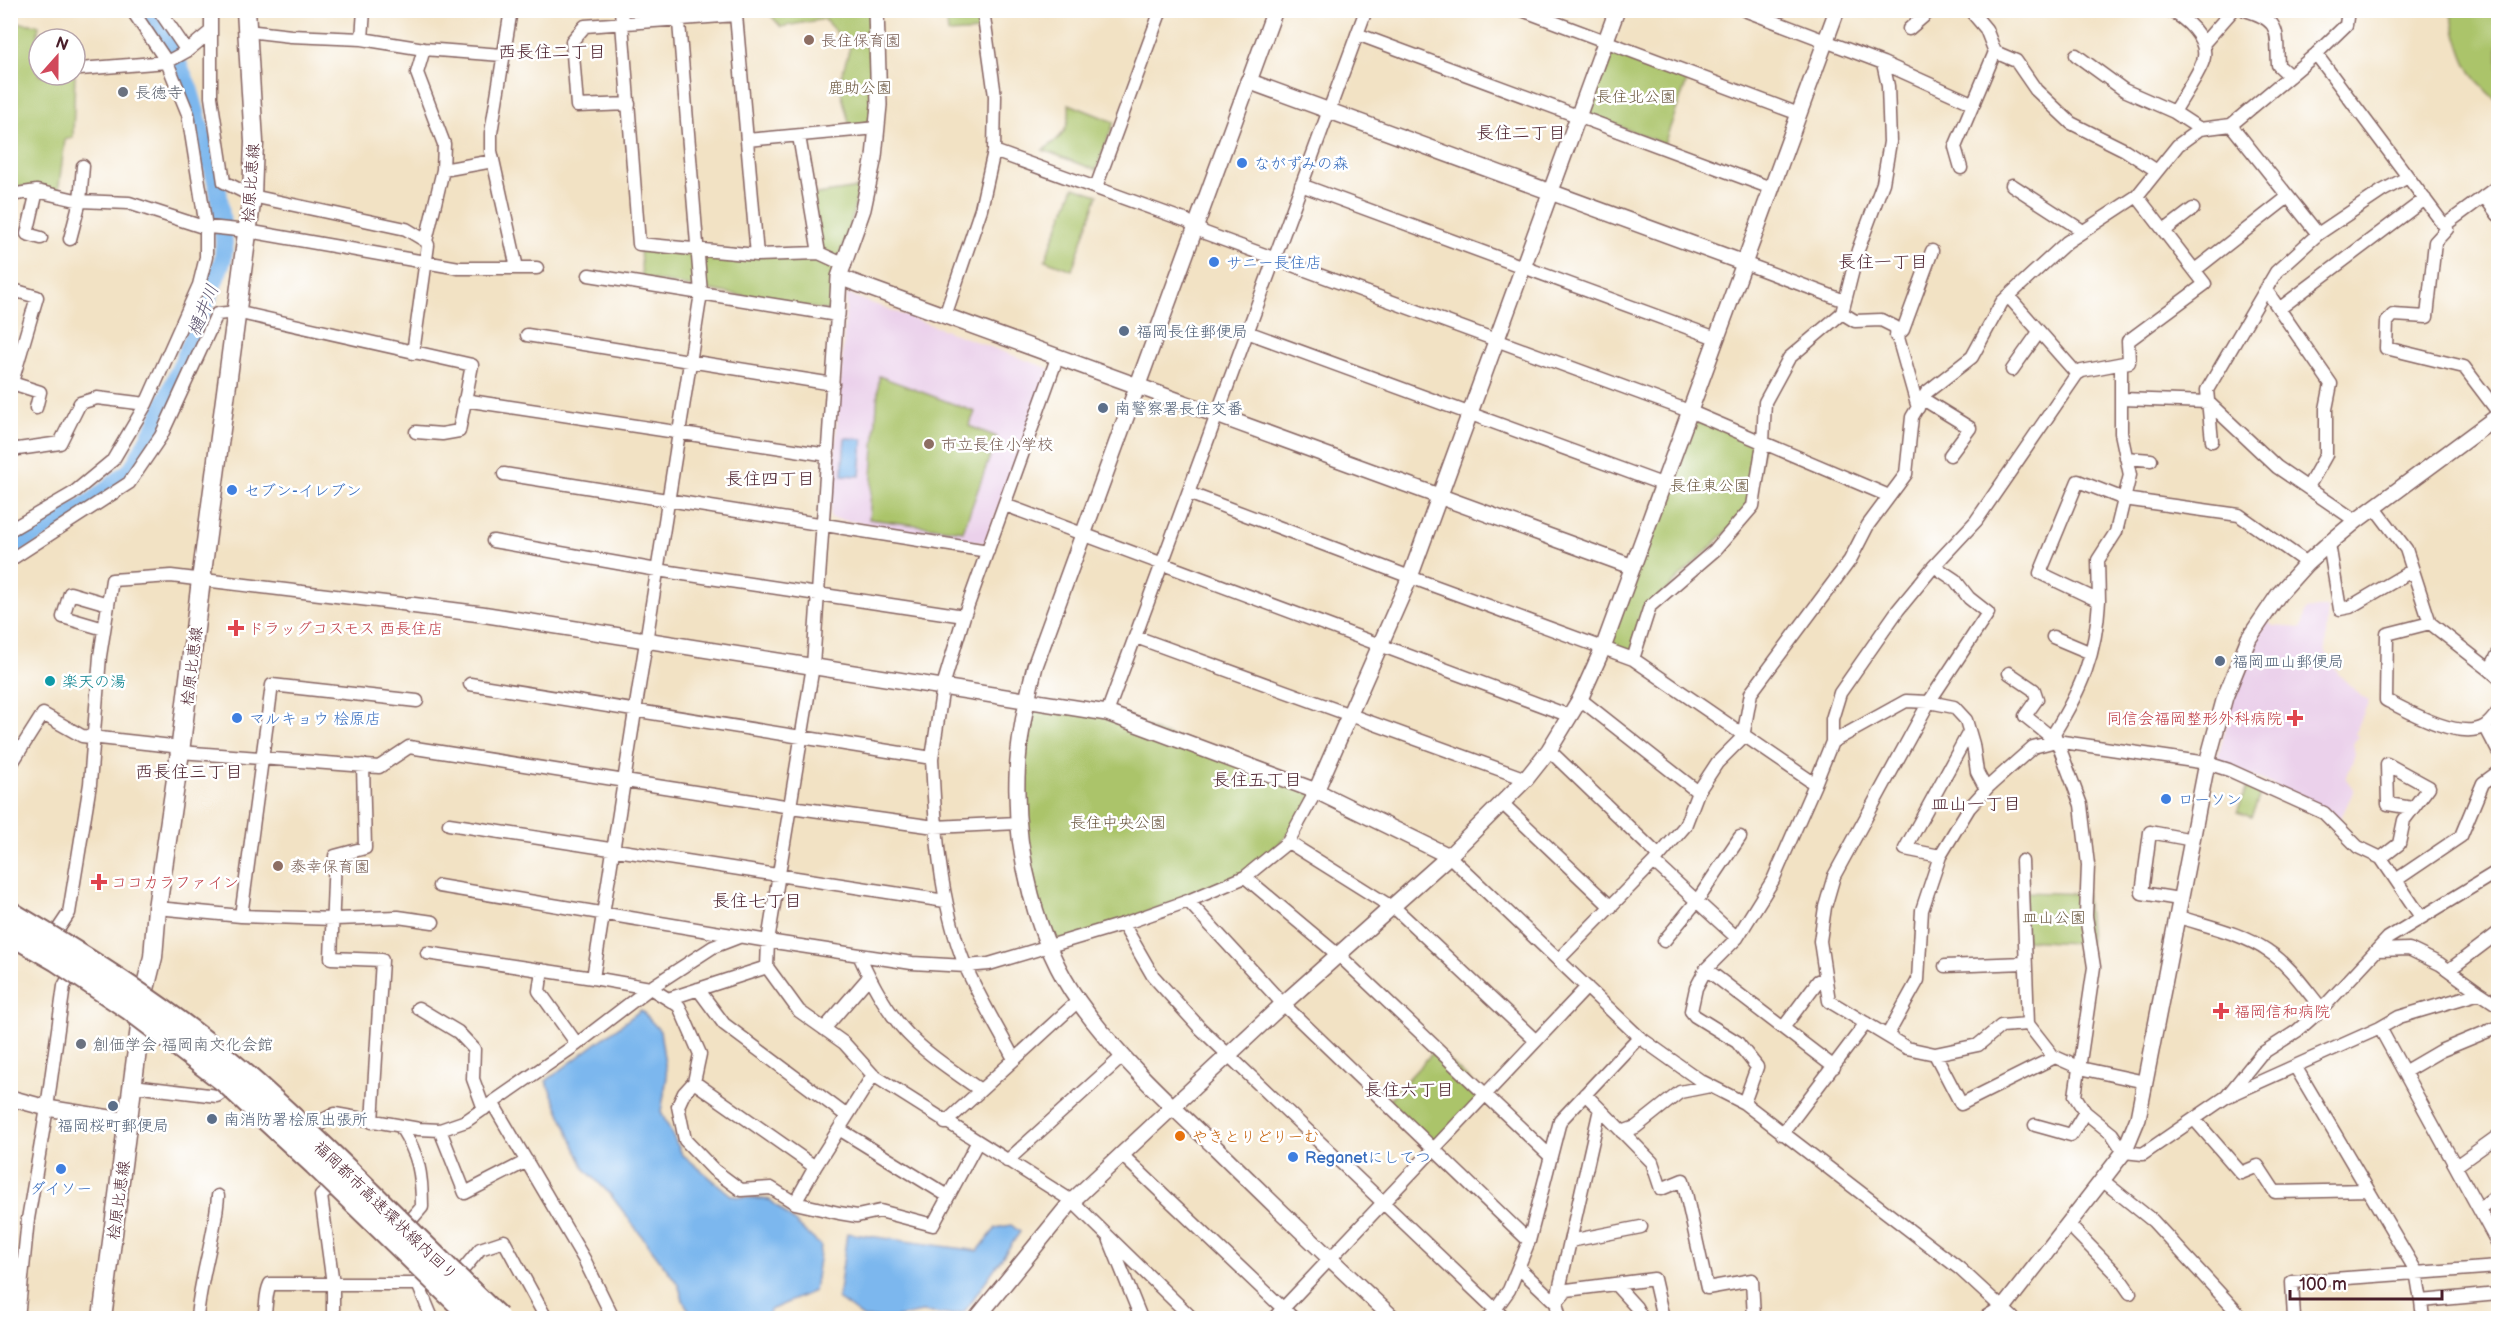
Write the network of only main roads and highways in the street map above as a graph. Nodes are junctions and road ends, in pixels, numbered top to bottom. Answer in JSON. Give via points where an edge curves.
{"nodes":[{"id":1,"x":246,"y":10,"type":"edge"},
{"id":2,"x":10,"y":913,"type":"edge"},
{"id":3,"x":10,"y":933,"type":"edge"},
{"id":4,"x":102,"y":1318,"type":"edge"},
{"id":5,"x":474,"y":1318,"type":"edge"},
{"id":6,"x":498,"y":1318,"type":"edge"}],
"edges":[{"from":1,"to":4,"type":"main road","name":"桧原比恵線","via":[[254,142],[252,196],[239,230],[236,312]]},
{"from":2,"to":6,"type":"highway","name":"福岡都市高速環状線内回り","bridge":true,"via":[[139,995],[237,1069]]},
{"from":3,"to":5,"type":"highway","bridge":true,"via":[[129,1008],[225,1082]]}]}
